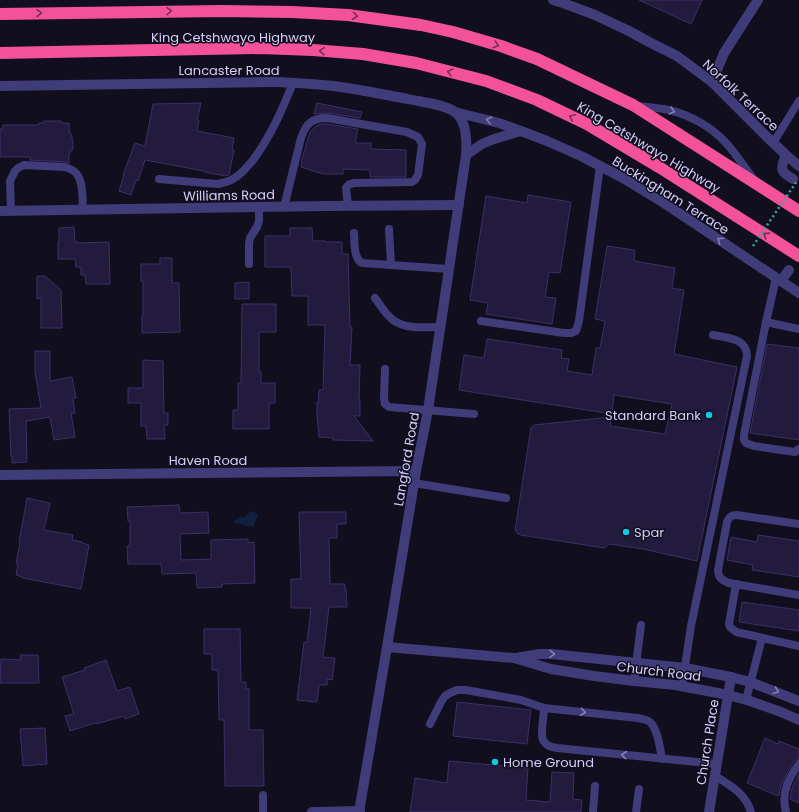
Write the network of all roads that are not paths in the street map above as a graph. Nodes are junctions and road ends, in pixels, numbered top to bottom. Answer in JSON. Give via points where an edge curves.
{"nodes":[{"id":1,"x":553,"y":0,"type":"edge"},
{"id":2,"x":758,"y":0,"type":"edge"},
{"id":3,"x":0,"y":14,"type":"edge"},
{"id":4,"x":0,"y":53,"type":"edge"},
{"id":5,"x":712,"y":82,"type":"junction"},
{"id":6,"x":293,"y":83,"type":"junction"},
{"id":7,"x":0,"y":86,"type":"edge"},
{"id":8,"x":799,"y":103,"type":"edge"},
{"id":9,"x":633,"y":105,"type":"junction"},
{"id":10,"x":455,"y":112,"type":"junction"},
{"id":11,"x":522,"y":131,"type":"junction"},
{"id":12,"x":773,"y":143,"type":"junction"},
{"id":13,"x":466,"y":155,"type":"junction"},
{"id":14,"x":786,"y":155,"type":"junction"},
{"id":15,"x":600,"y":166,"type":"junction"},
{"id":16,"x":799,"y":166,"type":"edge"},
{"id":17,"x":159,"y":179,"type":"dead end"},
{"id":18,"x":795,"y":180,"type":"road end"},
{"id":19,"x":756,"y":184,"type":"junction"},
{"id":20,"x":459,"y":205,"type":"junction"},
{"id":21,"x":284,"y":206,"type":"junction"},
{"id":22,"x":348,"y":206,"type":"junction"},
{"id":23,"x":259,"y":207,"type":"junction"},
{"id":24,"x":83,"y":210,"type":"junction"},
{"id":25,"x":798,"y":210,"type":"edge"},
{"id":26,"x":0,"y":211,"type":"edge"},
{"id":27,"x":11,"y":211,"type":"junction"},
{"id":28,"x":389,"y":229,"type":"dead end"},
{"id":29,"x":354,"y":233,"type":"dead end"},
{"id":30,"x":799,"y":256,"type":"edge"},
{"id":31,"x":249,"y":264,"type":"dead end"},
{"id":32,"x":391,"y":265,"type":"junction"},
{"id":33,"x":449,"y":269,"type":"junction"},
{"id":34,"x":789,"y":270,"type":"dead end"},
{"id":35,"x":778,"y":279,"type":"junction"},
{"id":36,"x":799,"y":293,"type":"edge"},
{"id":37,"x":375,"y":298,"type":"dead end"},
{"id":38,"x":481,"y":321,"type":"dead end"},
{"id":39,"x":766,"y":322,"type":"junction"},
{"id":40,"x":440,"y":327,"type":"junction"},
{"id":41,"x":799,"y":329,"type":"edge"},
{"id":42,"x":713,"y":334,"type":"dead end"},
{"id":43,"x":385,"y":369,"type":"dead end"},
{"id":44,"x":428,"y":410,"type":"junction"},
{"id":45,"x":474,"y":414,"type":"dead end"},
{"id":46,"x":799,"y":448,"type":"edge"},
{"id":47,"x":416,"y":471,"type":"junction"},
{"id":48,"x":0,"y":474,"type":"edge"},
{"id":49,"x":414,"y":483,"type":"junction"},
{"id":50,"x":506,"y":498,"type":"dead end"},
{"id":51,"x":799,"y":524,"type":"edge"},
{"id":52,"x":736,"y":584,"type":"junction"},
{"id":53,"x":799,"y":595,"type":"edge"},
{"id":54,"x":641,"y":625,"type":"dead end"},
{"id":55,"x":762,"y":638,"type":"junction"},
{"id":56,"x":799,"y":646,"type":"edge"},
{"id":57,"x":387,"y":647,"type":"junction"},
{"id":58,"x":514,"y":658,"type":"junction"},
{"id":59,"x":637,"y":662,"type":"junction"},
{"id":60,"x":685,"y":668,"type":"junction"},
{"id":61,"x":731,"y":677,"type":"junction"},
{"id":62,"x":634,"y":682,"type":"junction"},
{"id":63,"x":750,"y":682,"type":"junction"},
{"id":64,"x":682,"y":686,"type":"junction"},
{"id":65,"x":728,"y":695,"type":"junction"},
{"id":66,"x":746,"y":700,"type":"junction"},
{"id":67,"x":799,"y":701,"type":"edge"},
{"id":68,"x":544,"y":708,"type":"junction"},
{"id":69,"x":799,"y":720,"type":"edge"},
{"id":70,"x":430,"y":724,"type":"dead end"},
{"id":71,"x":662,"y":759,"type":"junction"},
{"id":72,"x":717,"y":764,"type":"junction"},
{"id":73,"x":799,"y":764,"type":"edge"},
{"id":74,"x":715,"y":776,"type":"junction"},
{"id":75,"x":596,"y":786,"type":"dead end"},
{"id":76,"x":639,"y":789,"type":"dead end"},
{"id":77,"x":263,"y":795,"type":"dead end"},
{"id":78,"x":360,"y":811,"type":"edge"},
{"id":79,"x":264,"y":812,"type":"edge"},
{"id":80,"x":312,"y":812,"type":"edge"},
{"id":81,"x":593,"y":812,"type":"edge"},
{"id":82,"x":636,"y":812,"type":"edge"},
{"id":83,"x":709,"y":812,"type":"edge"},
{"id":84,"x":751,"y":812,"type":"edge"},
{"id":85,"x":786,"y":812,"type":"edge"}],
"edges":[{"from":1,"to":5,"type":"street","name":"Norfolk Terrace","via":[[629,31],[677,56]]},
{"from":2,"to":5,"type":"street","via":[[724,53]]},
{"from":3,"to":9,"type":"highway","name":"King Cetshwayo Highway","one_way":true,"via":[[292,12],[348,15],[421,25],[501,46],[537,59]]},
{"from":30,"to":4,"type":"highway","name":"King Cetshwayo Highway","one_way":true,"via":[[587,124],[537,100],[486,81],[408,62],[363,54],[313,50],[261,48]]},
{"from":5,"to":12,"type":"street","name":"Norfolk Terrace"},
{"from":6,"to":7,"type":"street","name":"Lancaster Road"},
{"from":6,"to":10,"type":"street","name":"Lancaster Road","via":[[349,88],[437,105]]},
{"from":6,"to":17,"type":"lane","via":[[273,130],[250,164],[232,180],[218,184]]},
{"from":8,"to":12,"type":"lane"},
{"from":9,"to":19,"type":"highway","name":"King Cetshwayo Highway"},
{"from":9,"to":19,"type":"lane","one_way":true,"via":[[667,110],[698,121],[726,143]]},
{"from":11,"to":10,"type":"street","name":"Buckingham Terrace","one_way":true},
{"from":10,"to":13,"type":"street","name":"Langford Road","via":[[465,129]]},
{"from":11,"to":13,"type":"street","via":[[482,144]]},
{"from":11,"to":15,"type":"street","name":"Buckingham Terrace"},
{"from":12,"to":14,"type":"street","name":"Norfolk Terrace"},
{"from":13,"to":20,"type":"street","name":"Langford Road"},
{"from":14,"to":16,"type":"street","name":"Norfolk Terrace"},
{"from":14,"to":18,"type":"street","via":[[782,171]]},
{"from":35,"to":15,"type":"street","name":"Buckingham Terrace","one_way":true,"via":[[664,203]]},
{"from":15,"to":38,"type":"lane","via":[[576,331],[564,333]]},
{"from":19,"to":25,"type":"highway","name":"King Cetshwayo Highway"},
{"from":20,"to":22,"type":"street","name":"Williams Road"},
{"from":20,"to":33,"type":"street","name":"Langford Road"},
{"from":21,"to":22,"type":"street","name":"Williams Road"},
{"from":21,"to":22,"type":"lane","via":[[301,138],[308,124],[314,120],[327,118],[407,132],[418,137],[422,144],[415,180],[349,184],[346,188]]},
{"from":21,"to":23,"type":"street","name":"Williams Road"},
{"from":23,"to":24,"type":"street","name":"Williams Road"},
{"from":23,"to":31,"type":"lane","via":[[259,221],[249,243]]},
{"from":24,"to":27,"type":"street","name":"Williams Road"},
{"from":24,"to":27,"type":"lane","via":[[80,179],[74,171],[65,167],[24,165],[18,168],[10,182]]},
{"from":26,"to":27,"type":"street","name":"Williams Road"},
{"from":28,"to":32,"type":"lane"},
{"from":29,"to":32,"type":"lane","via":[[356,257],[359,262]]},
{"from":32,"to":33,"type":"lane"},
{"from":33,"to":40,"type":"street","name":"Langford Road"},
{"from":34,"to":35,"type":"street"},
{"from":35,"to":36,"type":"street","name":"Buckingham Terrace"},
{"from":35,"to":39,"type":"lane"},
{"from":37,"to":40,"type":"lane","via":[[393,320],[406,326]]},
{"from":39,"to":41,"type":"lane"},
{"from":39,"to":46,"type":"lane","via":[[744,440],[754,446],[794,452]]},
{"from":40,"to":44,"type":"street","name":"Langford Road"},
{"from":42,"to":60,"type":"lane","via":[[740,342],[747,350],[747,356],[691,626]]},
{"from":43,"to":44,"type":"lane","via":[[384,398],[387,406]]},
{"from":44,"to":45,"type":"lane"},
{"from":44,"to":47,"type":"street","name":"Langford Road"},
{"from":47,"to":48,"type":"street","name":"Haven Road"},
{"from":47,"to":49,"type":"street","name":"Langford Road"},
{"from":49,"to":50,"type":"lane"},
{"from":49,"to":57,"type":"street","name":"Langford Road"},
{"from":51,"to":52,"type":"lane","via":[[730,516],[718,574],[723,581]]},
{"from":52,"to":53,"type":"lane"},
{"from":52,"to":55,"type":"lane","via":[[730,627],[736,632]]},
{"from":54,"to":59,"type":"lane"},
{"from":55,"to":56,"type":"lane"},
{"from":55,"to":63,"type":"lane"},
{"from":57,"to":58,"type":"street","name":"Church Road"},
{"from":57,"to":78,"type":"street","name":"Langford Road"},
{"from":58,"to":59,"type":"street","name":"Church Road","one_way":true,"via":[[551,654]]},
{"from":58,"to":62,"type":"street","name":"Church Road","via":[[551,669]]},
{"from":59,"to":60,"type":"street","name":"Church Road"},
{"from":59,"to":62,"type":"lane"},
{"from":60,"to":61,"type":"street","name":"Church Road"},
{"from":60,"to":64,"type":"lane"},
{"from":61,"to":63,"type":"street","name":"Church Road"},
{"from":61,"to":65,"type":"street","name":"Church Place"},
{"from":62,"to":64,"type":"street","name":"Church Road"},
{"from":63,"to":66,"type":"lane"},
{"from":63,"to":67,"type":"street","name":"Church Road","one_way":true},
{"from":64,"to":65,"type":"street","name":"Church Road"},
{"from":65,"to":66,"type":"street","name":"Church Road"},
{"from":65,"to":72,"type":"street","name":"Church Place"},
{"from":66,"to":69,"type":"street","name":"Church Road"},
{"from":68,"to":70,"type":"lane","via":[[510,698],[457,690],[445,696]]},
{"from":68,"to":71,"type":"lane","one_way":true,"via":[[646,720],[656,733]]},
{"from":71,"to":68,"type":"lane","one_way":true,"via":[[550,746],[543,740],[542,735]]},
{"from":71,"to":72,"type":"lane"},
{"from":72,"to":74,"type":"street","name":"Church Place"},
{"from":73,"to":85,"type":"lane","via":[[785,790]]},
{"from":74,"to":83,"type":"street","name":"Church Place"},
{"from":74,"to":84,"type":"lane","via":[[740,793]]},
{"from":75,"to":81,"type":"lane"},
{"from":76,"to":82,"type":"lane"},
{"from":77,"to":79,"type":"lane"},
{"from":78,"to":80,"type":"street"}]}
